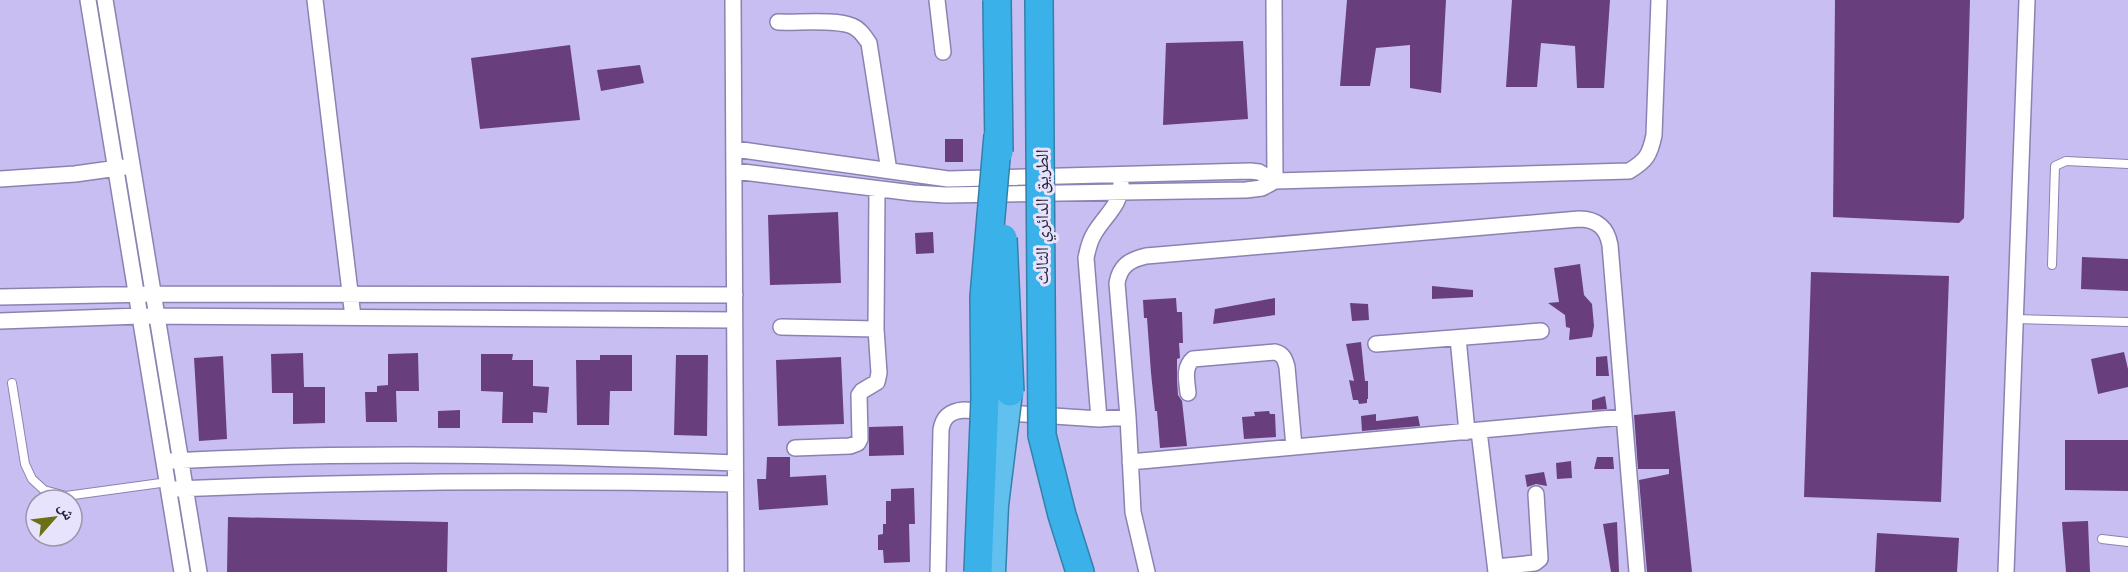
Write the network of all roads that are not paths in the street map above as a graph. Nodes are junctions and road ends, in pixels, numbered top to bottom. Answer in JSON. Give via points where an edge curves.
{"nodes":[{"id":1,"x":88,"y":0,"type":"edge"},
{"id":2,"x":105,"y":0,"type":"edge"},
{"id":3,"x":315,"y":0,"type":"edge"},
{"id":4,"x":734,"y":0,"type":"edge"},
{"id":5,"x":938,"y":0,"type":"edge"},
{"id":6,"x":997,"y":0,"type":"edge"},
{"id":7,"x":1039,"y":0,"type":"edge"},
{"id":8,"x":1274,"y":0,"type":"edge"},
{"id":9,"x":1659,"y":0,"type":"edge"},
{"id":10,"x":2027,"y":0,"type":"edge"},
{"id":11,"x":778,"y":22,"type":"dead end"},
{"id":12,"x":943,"y":52,"type":"dead end"},
{"id":13,"x":998,"y":135,"type":"junction"},
{"id":14,"x":735,"y":149,"type":"junction"},
{"id":15,"x":2128,"y":164,"type":"edge"},
{"id":16,"x":133,"y":165,"type":"junction"},
{"id":17,"x":117,"y":168,"type":"junction"},
{"id":18,"x":735,"y":171,"type":"junction"},
{"id":19,"x":889,"y":171,"type":"junction"},
{"id":20,"x":1121,"y":174,"type":"junction"},
{"id":21,"x":0,"y":179,"type":"edge"},
{"id":22,"x":1275,"y":181,"type":"junction"},
{"id":23,"x":877,"y":189,"type":"junction"},
{"id":24,"x":1121,"y":192,"type":"junction"},
{"id":25,"x":2052,"y":265,"type":"dead end"},
{"id":26,"x":137,"y":294,"type":"junction"},
{"id":27,"x":154,"y":294,"type":"junction"},
{"id":28,"x":351,"y":294,"type":"junction"},
{"id":29,"x":735,"y":296,"type":"junction"},
{"id":30,"x":0,"y":297,"type":"edge"},
{"id":31,"x":140,"y":316,"type":"junction"},
{"id":32,"x":157,"y":316,"type":"junction"},
{"id":33,"x":353,"y":317,"type":"junction"},
{"id":34,"x":2014,"y":319,"type":"junction"},
{"id":35,"x":734,"y":320,"type":"junction"},
{"id":36,"x":0,"y":321,"type":"edge"},
{"id":37,"x":2128,"y":322,"type":"edge"},
{"id":38,"x":781,"y":327,"type":"dead end"},
{"id":39,"x":876,"y":330,"type":"junction"},
{"id":40,"x":1541,"y":331,"type":"dead end"},
{"id":41,"x":1458,"y":338,"type":"junction"},
{"id":42,"x":1376,"y":344,"type":"dead end"},
{"id":43,"x":12,"y":383,"type":"dead end"},
{"id":44,"x":1011,"y":392,"type":"joint"},
{"id":45,"x":1188,"y":393,"type":"dead end"},
{"id":46,"x":1128,"y":417,"type":"junction"},
{"id":47,"x":1623,"y":417,"type":"junction"},
{"id":48,"x":1099,"y":419,"type":"junction"},
{"id":49,"x":1473,"y":431,"type":"junction"},
{"id":50,"x":1294,"y":447,"type":"junction"},
{"id":51,"x":795,"y":448,"type":"dead end"},
{"id":52,"x":172,"y":460,"type":"junction"},
{"id":53,"x":1130,"y":462,"type":"junction"},
{"id":54,"x":735,"y":463,"type":"junction"},
{"id":55,"x":735,"y":484,"type":"junction"},
{"id":56,"x":174,"y":487,"type":"junction"},
{"id":57,"x":1536,"y":494,"type":"dead end"},
{"id":58,"x":2102,"y":539,"type":"dead end"},
{"id":59,"x":2128,"y":542,"type":"edge"},
{"id":60,"x":1496,"y":569,"type":"edge"},
{"id":61,"x":182,"y":572,"type":"edge"},
{"id":62,"x":199,"y":572,"type":"edge"},
{"id":63,"x":736,"y":572,"type":"edge"},
{"id":64,"x":938,"y":572,"type":"edge"},
{"id":65,"x":978,"y":572,"type":"edge"},
{"id":66,"x":993,"y":572,"type":"edge"},
{"id":67,"x":1080,"y":572,"type":"edge"},
{"id":68,"x":1147,"y":572,"type":"edge"},
{"id":69,"x":1637,"y":572,"type":"edge"},
{"id":70,"x":2006,"y":572,"type":"edge"}],
"edges":[{"from":1,"to":17,"type":"street"},
{"from":2,"to":16,"type":"street"},
{"from":3,"to":28,"type":"street"},
{"from":4,"to":14,"type":"street"},
{"from":5,"to":12,"type":"street"},
{"from":6,"to":13,"type":"highway","name":"الطريق الدائري الثالث","bridge":true},
{"from":7,"to":67,"type":"highway","name":"الطريق الدائري الثالث","bridge":true,"via":[[1042,435]]},
{"from":8,"to":22,"type":"street"},
{"from":9,"to":22,"type":"street","via":[[1654,135],[1651,150],[1642,163],[1629,171]]},
{"from":10,"to":34,"type":"street"},
{"from":11,"to":19,"type":"street","via":[[842,23],[862,33],[869,43]]},
{"from":13,"to":44,"type":"highway","name":"الطريق الدائري الثالث","bridge":true},
{"from":13,"to":65,"type":"highway","bridge":true,"via":[[984,297],[985,398]]},
{"from":14,"to":18,"type":"street"},
{"from":14,"to":19,"type":"street"},
{"from":15,"to":25,"type":"lane","via":[[2066,161],[2055,166]]},
{"from":16,"to":17,"type":"street"},
{"from":16,"to":27,"type":"street"},
{"from":17,"to":21,"type":"street"},
{"from":17,"to":26,"type":"street"},
{"from":18,"to":23,"type":"street"},
{"from":18,"to":29,"type":"street"},
{"from":19,"to":20,"type":"street","via":[[948,179]]},
{"from":20,"to":22,"type":"street","via":[[1250,171]]},
{"from":20,"to":24,"type":"street"},
{"from":22,"to":24,"type":"street","via":[[1246,190]]},
{"from":23,"to":24,"type":"street","via":[[946,195]]},
{"from":23,"to":39,"type":"street"},
{"from":24,"to":48,"type":"street","via":[[1094,234],[1086,258]]},
{"from":26,"to":27,"type":"street"},
{"from":26,"to":30,"type":"street"},
{"from":26,"to":31,"type":"street"},
{"from":27,"to":28,"type":"street"},
{"from":27,"to":32,"type":"street"},
{"from":28,"to":29,"type":"street"},
{"from":28,"to":33,"type":"street"},
{"from":29,"to":35,"type":"street"},
{"from":31,"to":32,"type":"street"},
{"from":31,"to":36,"type":"street"},
{"from":31,"to":52,"type":"street"},
{"from":32,"to":33,"type":"street"},
{"from":32,"to":52,"type":"street"},
{"from":33,"to":35,"type":"street"},
{"from":34,"to":37,"type":"lane"},
{"from":34,"to":70,"type":"street"},
{"from":35,"to":54,"type":"street"},
{"from":38,"to":39,"type":"street"},
{"from":39,"to":51,"type":"street","via":[[879,378],[859,395],[858,443],[850,447]]},
{"from":40,"to":41,"type":"street"},
{"from":41,"to":42,"type":"street"},
{"from":41,"to":49,"type":"street"},
{"from":43,"to":56,"type":"lane","via":[[25,464],[32,479],[44,490],[66,496]]},
{"from":44,"to":66,"type":"highway","bridge":true,"via":[[996,505]]},
{"from":45,"to":50,"type":"street","via":[[1186,370],[1193,359],[1279,353],[1287,367]]},
{"from":46,"to":47,"type":"street","via":[[1117,283],[1118,274],[1130,261],[1146,256],[1579,219],[1597,222],[1608,236]]},
{"from":46,"to":48,"type":"street"},
{"from":46,"to":53,"type":"street"},
{"from":47,"to":49,"type":"street"},
{"from":47,"to":69,"type":"street"},
{"from":48,"to":64,"type":"street","via":[[964,410],[948,415],[941,430]]},
{"from":49,"to":50,"type":"street"},
{"from":49,"to":60,"type":"street"},
{"from":50,"to":53,"type":"street"},
{"from":52,"to":54,"type":"street","via":[[457,456]]},
{"from":52,"to":56,"type":"street"},
{"from":53,"to":68,"type":"street","via":[[1134,512]]},
{"from":54,"to":55,"type":"street"},
{"from":55,"to":56,"type":"street","via":[[592,481]]},
{"from":55,"to":63,"type":"street"},
{"from":56,"to":61,"type":"street"},
{"from":56,"to":62,"type":"street"},
{"from":57,"to":60,"type":"street","via":[[1540,559]]},
{"from":58,"to":59,"type":"lane"}]}
